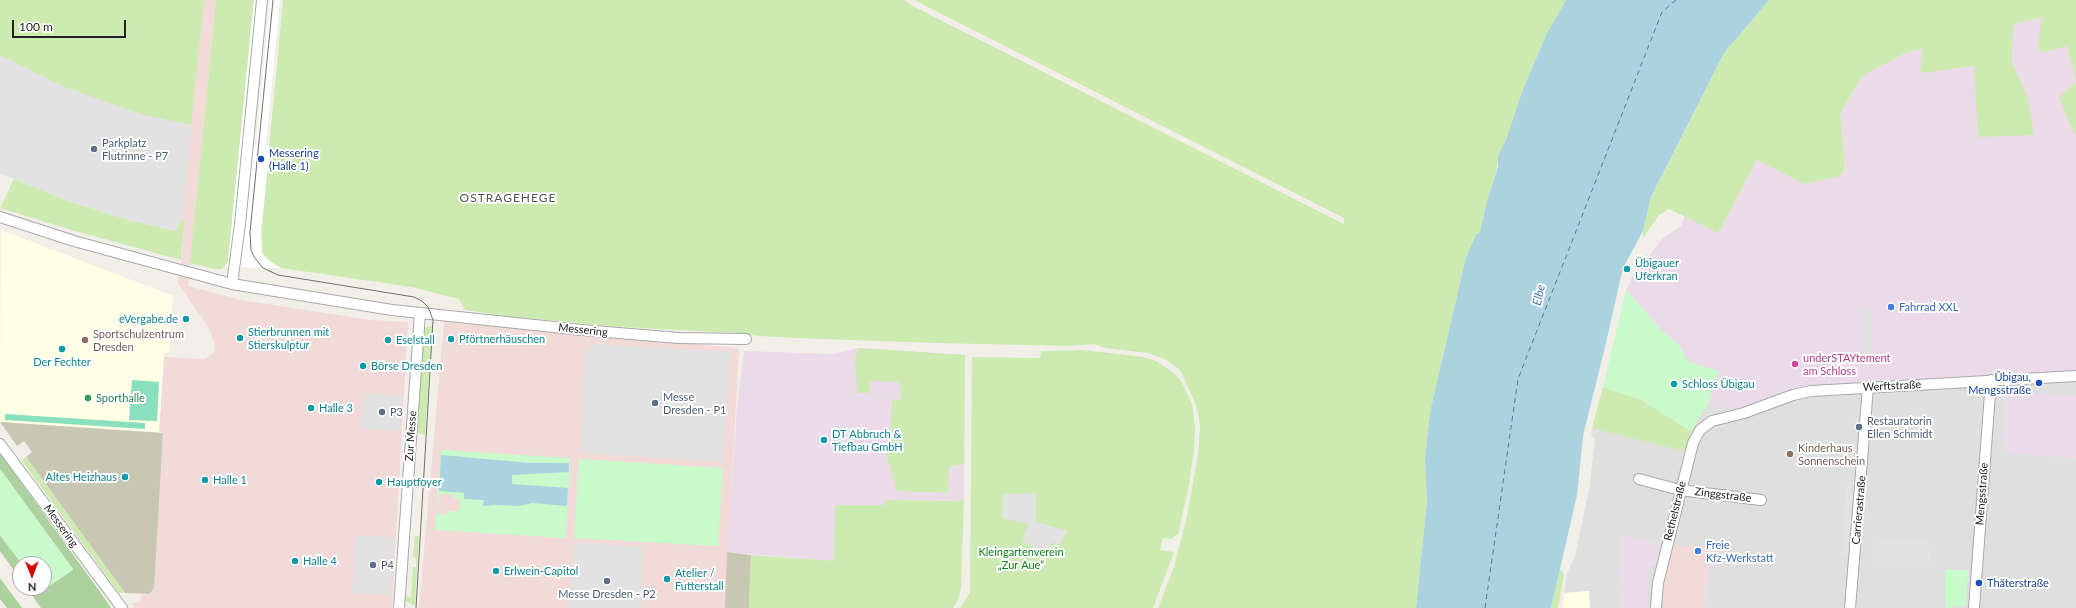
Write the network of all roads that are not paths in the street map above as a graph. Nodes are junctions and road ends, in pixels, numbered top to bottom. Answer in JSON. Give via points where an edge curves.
{"nodes":[{"id":1,"x":262,"y":0,"type":"edge"},
{"id":2,"x":0,"y":217,"type":"edge"},
{"id":3,"x":232,"y":284,"type":"junction"},
{"id":4,"x":420,"y":313,"type":"junction"},
{"id":5,"x":746,"y":339,"type":"dead end"},
{"id":6,"x":2076,"y":376,"type":"edge"},
{"id":7,"x":1991,"y":380,"type":"junction"},
{"id":8,"x":1868,"y":387,"type":"junction"},
{"id":9,"x":1712,"y":421,"type":"joint"},
{"id":10,"x":0,"y":444,"type":"edge"},
{"id":11,"x":1639,"y":480,"type":"dead end"},
{"id":12,"x":1680,"y":490,"type":"junction"},
{"id":13,"x":1761,"y":500,"type":"dead end"},
{"id":14,"x":122,"y":608,"type":"edge"},
{"id":15,"x":399,"y":608,"type":"edge"},
{"id":16,"x":1656,"y":608,"type":"edge"},
{"id":17,"x":1850,"y":608,"type":"edge"},
{"id":18,"x":1974,"y":608,"type":"edge"}],
"edges":[{"from":1,"to":3,"type":"street"},
{"from":2,"to":3,"type":"street","via":[[54,236]]},
{"from":3,"to":4,"type":"street","name":"Messering"},
{"from":4,"to":5,"type":"street","name":"Messering","via":[[679,338]]},
{"from":4,"to":15,"type":"street","name":"Zur Messe"},
{"from":6,"to":7,"type":"street","name":"Werftstraße"},
{"from":7,"to":8,"type":"street","name":"Werftstraße"},
{"from":7,"to":18,"type":"street","name":"Mengsstraße"},
{"from":8,"to":9,"type":"street","name":"Werftstraße","via":[[1811,391]]},
{"from":8,"to":17,"type":"street","name":"Carrierastraße"},
{"from":9,"to":12,"type":"street","name":"Rethelstraße","via":[[1700,430],[1693,443]]},
{"from":10,"to":14,"type":"street","name":"Messering"},
{"from":11,"to":12,"type":"street","name":"Zinggstraße"},
{"from":12,"to":13,"type":"street","name":"Zinggstraße"},
{"from":12,"to":16,"type":"street","name":"Rethelstraße","via":[[1658,583]]}]}
